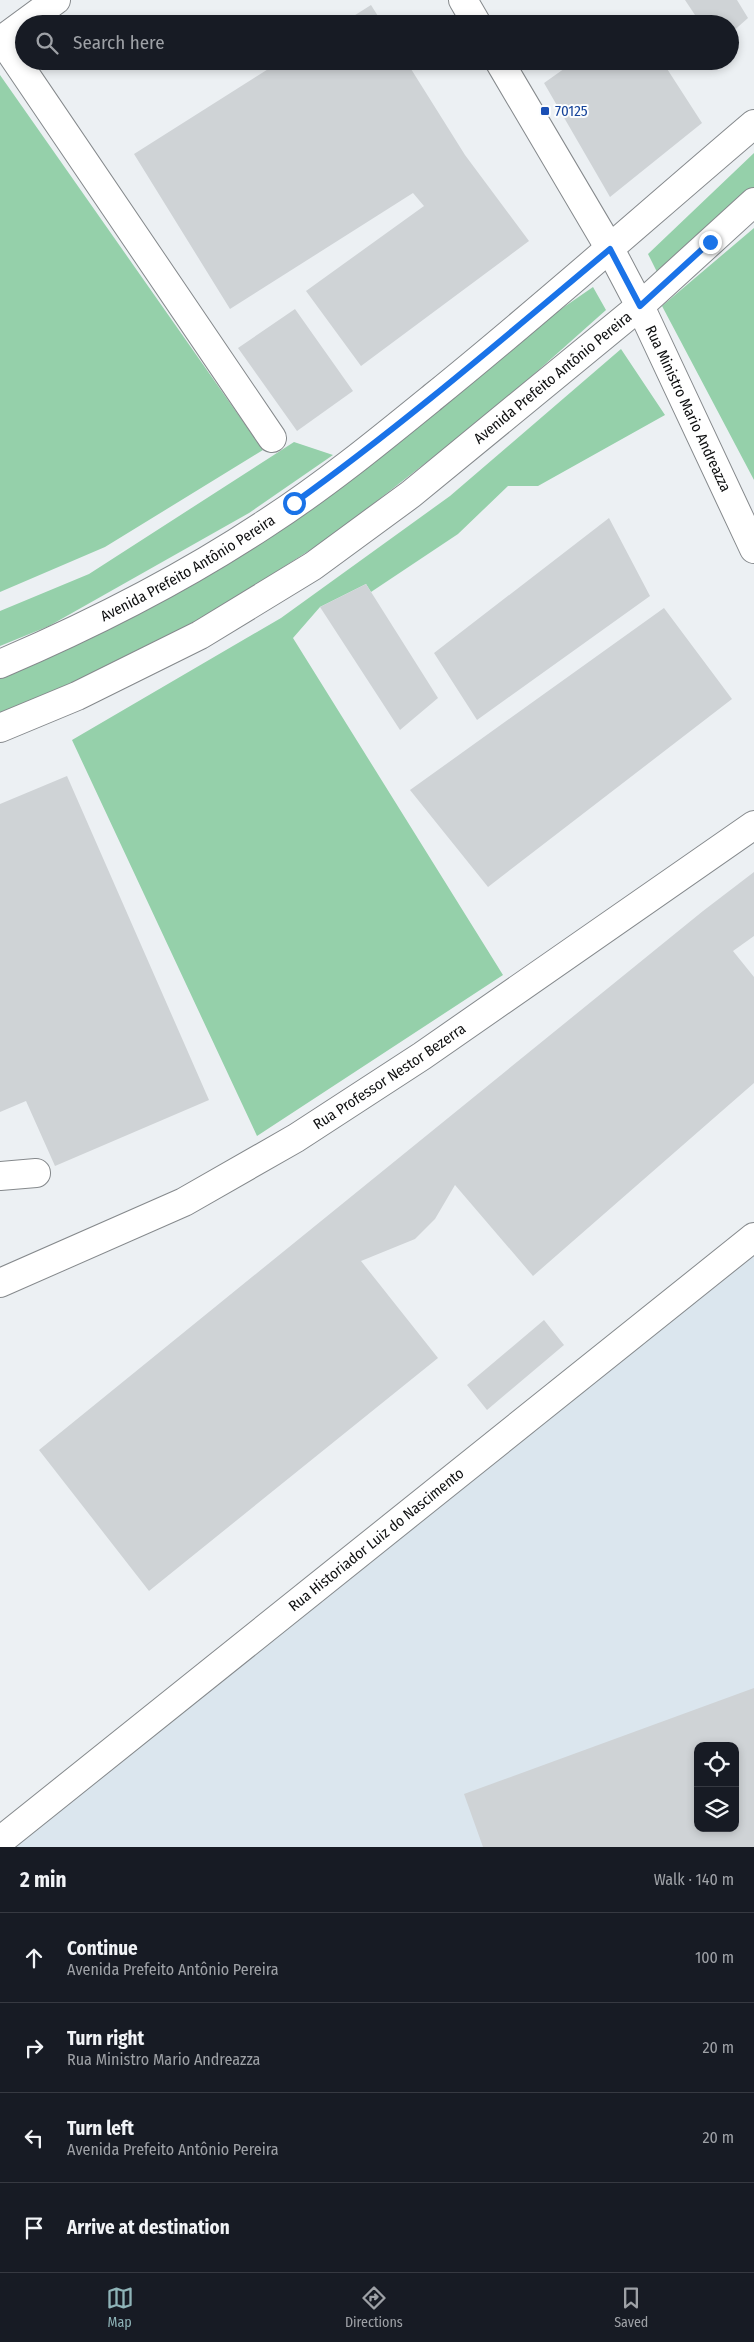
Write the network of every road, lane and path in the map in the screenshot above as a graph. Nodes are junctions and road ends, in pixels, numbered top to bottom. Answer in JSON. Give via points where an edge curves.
{"nodes":[{"id":1,"x":56,"y":0,"type":"edge"},
{"id":2,"x":463,"y":0,"type":"edge"},
{"id":3,"x":35,"y":15,"type":"edge"},
{"id":4,"x":472,"y":15,"type":"edge"},
{"id":5,"x":15,"y":30,"type":"edge"},
{"id":6,"x":1,"y":40,"type":"edge"},
{"id":7,"x":15,"y":61,"type":"edge"},
{"id":8,"x":21,"y":70,"type":"edge"},
{"id":9,"x":504,"y":70,"type":"edge"},
{"id":10,"x":754,"y":124,"type":"edge"},
{"id":11,"x":754,"y":202,"type":"edge"},
{"id":12,"x":610,"y":249,"type":"junction"},
{"id":13,"x":640,"y":306,"type":"junction"},
{"id":14,"x":272,"y":438,"type":"dead end"},
{"id":15,"x":754,"y":549,"type":"edge"},
{"id":16,"x":0,"y":664,"type":"edge"},
{"id":17,"x":0,"y":728,"type":"edge"},
{"id":18,"x":754,"y":825,"type":"edge"},
{"id":19,"x":36,"y":1173,"type":"dead end"},
{"id":20,"x":0,"y":1176,"type":"edge"},
{"id":21,"x":754,"y":1237,"type":"edge"},
{"id":22,"x":0,"y":1283,"type":"edge"},
{"id":23,"x":0,"y":1841,"type":"edge"}],
"edges":[{"from":1,"to":3,"type":"street"},
{"from":2,"to":4,"type":"street"},
{"from":5,"to":6,"type":"street"},
{"from":6,"to":7,"type":"street"},
{"from":8,"to":14,"type":"street"},
{"from":9,"to":12,"type":"street","name":"Rua Ministro Mario Andreazza"},
{"from":10,"to":12,"type":"street","name":"Avenida Prefeito Antônio Pereira"},
{"from":11,"to":13,"type":"street","name":"Avenida Prefeito Antônio Pereira"},
{"from":12,"to":13,"type":"street","name":"Rua Ministro Mario Andreazza"},
{"from":12,"to":16,"type":"street","name":"Avenida Prefeito Antônio Pereira","via":[[366,451],[265,524],[161,586]]},
{"from":13,"to":15,"type":"street","name":"Rua Ministro Mario Andreazza"},
{"from":13,"to":17,"type":"street","name":"Avenida Prefeito Antônio Pereira","via":[[411,494],[313,566],[200,635],[78,696]]},
{"from":18,"to":22,"type":"street","name":"Rua Professor Nestor Bezerra","via":[[422,1056],[296,1138],[184,1202]]},
{"from":19,"to":20,"type":"street"},
{"from":21,"to":23,"type":"street","name":"Rua Historiador Luiz do Nascimento"}]}
